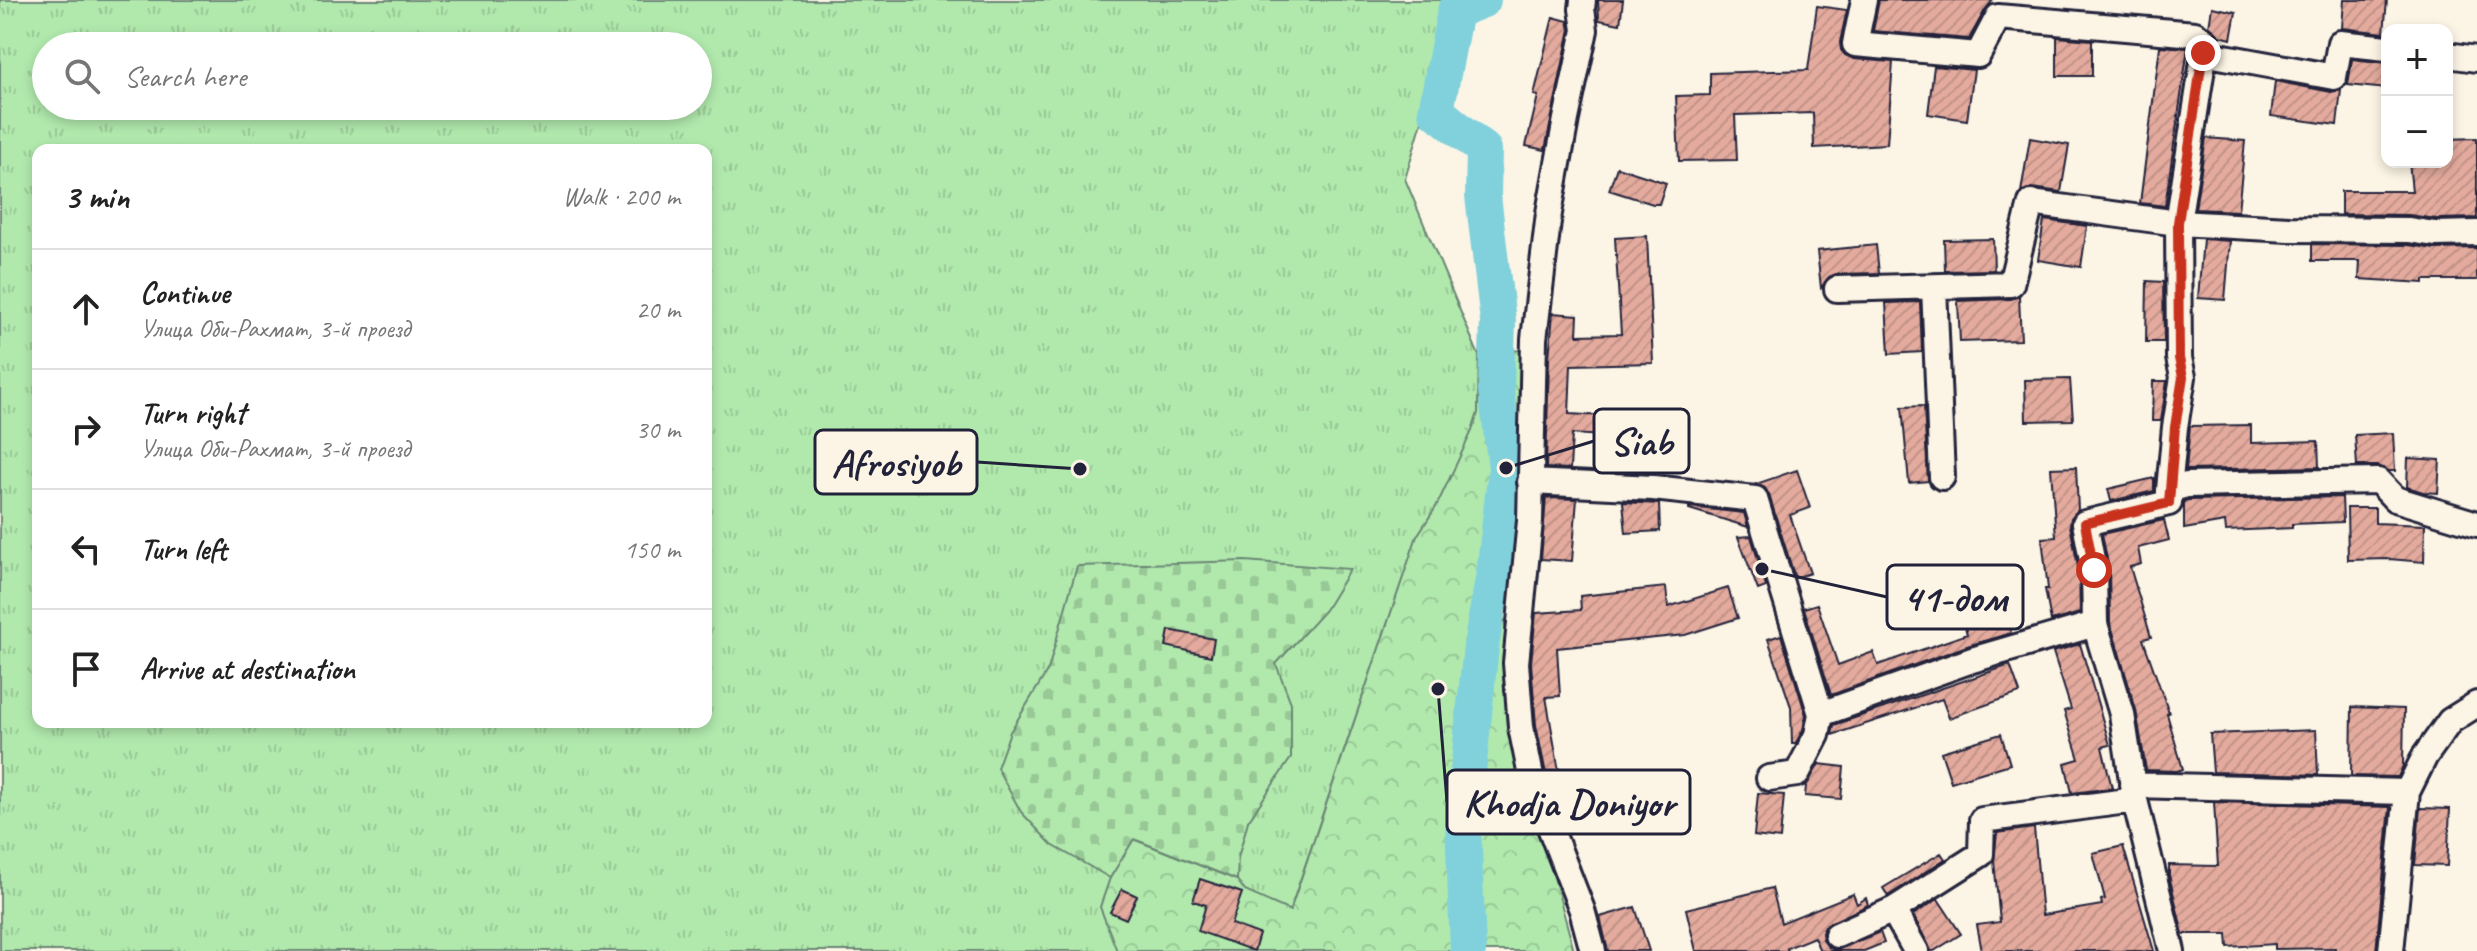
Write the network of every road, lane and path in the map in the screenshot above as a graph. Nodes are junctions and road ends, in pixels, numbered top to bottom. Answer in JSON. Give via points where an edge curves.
{"nodes":[{"id":1,"x":1583,"y":0,"type":"edge"},
{"id":2,"x":1864,"y":0,"type":"edge"},
{"id":3,"x":2381,"y":47,"type":"edge"},
{"id":4,"x":2203,"y":53,"type":"junction"},
{"id":5,"x":2453,"y":56,"type":"edge"},
{"id":6,"x":2477,"y":59,"type":"edge"},
{"id":7,"x":2178,"y":223,"type":"junction"},
{"id":8,"x":2477,"y":233,"type":"edge"},
{"id":9,"x":1934,"y":287,"type":"junction"},
{"id":10,"x":1837,"y":289,"type":"dead end"},
{"id":11,"x":1942,"y":477,"type":"dead end"},
{"id":12,"x":1530,"y":482,"type":"junction"},
{"id":13,"x":2169,"y":490,"type":"junction"},
{"id":14,"x":2477,"y":524,"type":"edge"},
{"id":15,"x":2095,"y":624,"type":"junction"},
{"id":16,"x":2477,"y":704,"type":"edge"},
{"id":17,"x":1821,"y":714,"type":"junction"},
{"id":18,"x":1769,"y":778,"type":"dead end"},
{"id":19,"x":2134,"y":792,"type":"junction"},
{"id":20,"x":2407,"y":792,"type":"junction"},
{"id":21,"x":1893,"y":910,"type":"junction"},
{"id":22,"x":1837,"y":935,"type":"dead end"},
{"id":23,"x":1593,"y":951,"type":"edge"},
{"id":24,"x":1916,"y":951,"type":"edge"},
{"id":25,"x":2172,"y":951,"type":"edge"},
{"id":26,"x":2391,"y":951,"type":"edge"}],
"edges":[{"from":1,"to":12,"type":"street","via":[[1585,30],[1552,197],[1534,339]]},
{"from":2,"to":4,"type":"street","via":[[1855,44],[1978,55],[1998,17],[2195,34],[2206,42]]},
{"from":3,"to":4,"type":"street","via":[[2340,43],[2334,77]]},
{"from":4,"to":7,"type":"street"},
{"from":5,"to":6,"type":"street"},
{"from":7,"to":8,"type":"street"},
{"from":7,"to":9,"type":"street","via":[[2031,203],[2011,284]]},
{"from":7,"to":13,"type":"street","via":[[2183,377]]},
{"from":9,"to":10,"type":"street"},
{"from":9,"to":11,"type":"street"},
{"from":12,"to":17,"type":"street","via":[[1755,499]]},
{"from":12,"to":23,"type":"street","via":[[1516,663],[1521,727],[1532,781]]},
{"from":13,"to":14,"type":"street","via":[[2187,485],[2378,481],[2395,499]]},
{"from":13,"to":15,"type":"street","via":[[2169,503],[2085,523],[2094,570]]},
{"from":15,"to":17,"type":"street","via":[[1972,660]]},
{"from":15,"to":19,"type":"street","via":[[2122,714]]},
{"from":16,"to":20,"type":"street","via":[[2450,721]]},
{"from":17,"to":18,"type":"street","via":[[1817,735],[1797,774]]},
{"from":19,"to":20,"type":"street"},
{"from":19,"to":21,"type":"street","via":[[1982,820],[1981,854]]},
{"from":19,"to":25,"type":"street"},
{"from":20,"to":26,"type":"street"},
{"from":21,"to":22,"type":"street"},
{"from":21,"to":24,"type":"street"}]}
